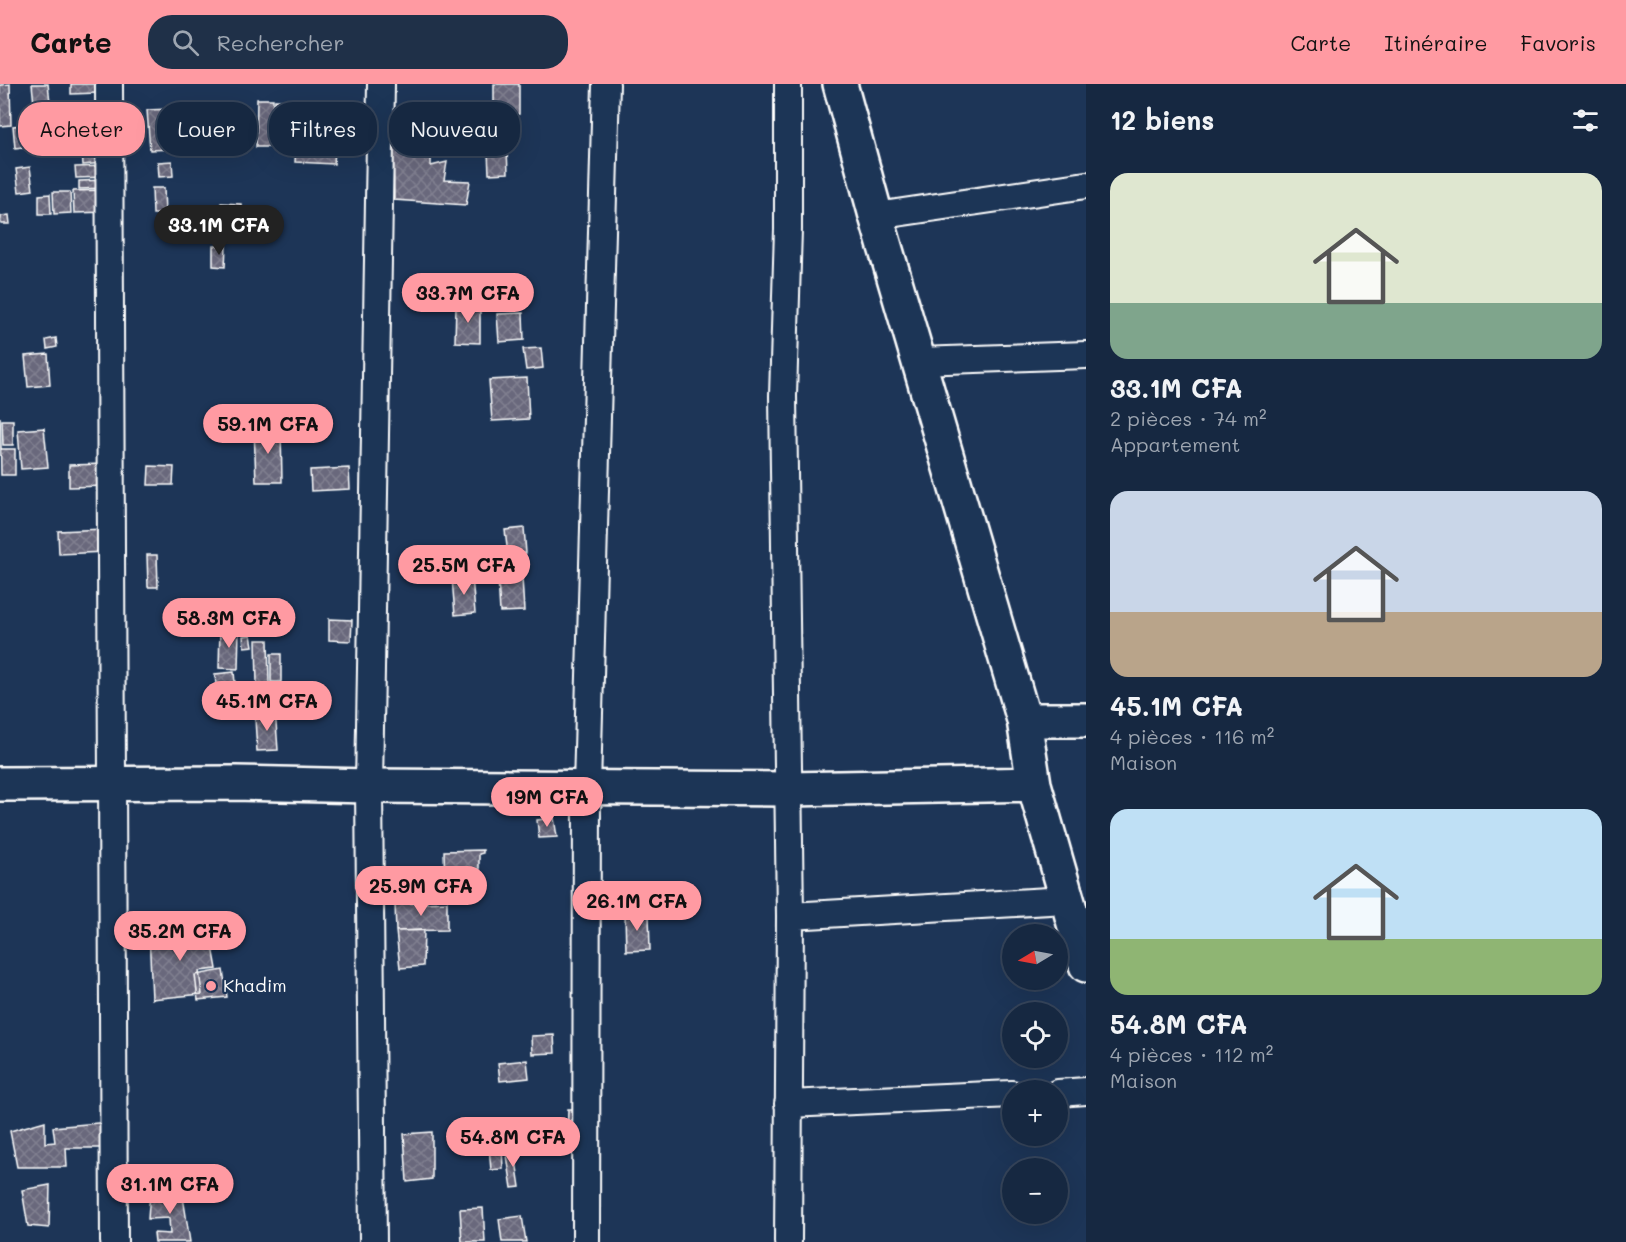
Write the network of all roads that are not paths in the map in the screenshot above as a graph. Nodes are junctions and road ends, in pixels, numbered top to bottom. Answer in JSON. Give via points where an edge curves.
{"nodes":[{"id":1,"x":109,"y":84,"type":"edge"},
{"id":2,"x":381,"y":84,"type":"edge"},
{"id":3,"x":606,"y":84,"type":"edge"},
{"id":4,"x":788,"y":84,"type":"edge"},
{"id":5,"x":840,"y":84,"type":"edge"},
{"id":6,"x":1086,"y":185,"type":"edge"},
{"id":7,"x":876,"y":216,"type":"junction"},
{"id":8,"x":1086,"y":355,"type":"edge"},
{"id":9,"x":919,"y":361,"type":"junction"},
{"id":10,"x":1024,"y":720,"type":"junction"},
{"id":11,"x":1086,"y":720,"type":"edge"},
{"id":12,"x":111,"y":783,"type":"junction"},
{"id":13,"x":0,"y":784,"type":"edge"},
{"id":14,"x":1034,"y":784,"type":"junction"},
{"id":15,"x":369,"y":786,"type":"junction"},
{"id":16,"x":588,"y":787,"type":"junction"},
{"id":17,"x":789,"y":789,"type":"junction"},
{"id":18,"x":1067,"y":900,"type":"junction"},
{"id":19,"x":790,"y":916,"type":"junction"},
{"id":20,"x":1086,"y":965,"type":"edge"},
{"id":21,"x":1086,"y":1092,"type":"edge"},
{"id":22,"x":1068,"y":1093,"type":"edge"},
{"id":23,"x":1002,"y":1095,"type":"edge"},
{"id":24,"x":788,"y":1104,"type":"junction"},
{"id":25,"x":114,"y":1242,"type":"edge"},
{"id":26,"x":373,"y":1242,"type":"edge"},
{"id":27,"x":586,"y":1242,"type":"edge"},
{"id":28,"x":788,"y":1242,"type":"edge"}],
"edges":[{"from":1,"to":12,"type":"street"},
{"from":2,"to":15,"type":"street"},
{"from":3,"to":16,"type":"street"},
{"from":4,"to":17,"type":"street","via":[[783,396]]},
{"from":5,"to":7,"type":"main road"},
{"from":6,"to":7,"type":"street"},
{"from":7,"to":9,"type":"main road"},
{"from":8,"to":9,"type":"street"},
{"from":9,"to":10,"type":"main road"},
{"from":10,"to":11,"type":"main road"},
{"from":10,"to":14,"type":"main road"},
{"from":12,"to":13,"type":"main road"},
{"from":12,"to":15,"type":"main road"},
{"from":12,"to":25,"type":"street"},
{"from":14,"to":17,"type":"main road"},
{"from":14,"to":18,"type":"main road"},
{"from":15,"to":16,"type":"main road"},
{"from":15,"to":26,"type":"street"},
{"from":16,"to":17,"type":"main road"},
{"from":16,"to":27,"type":"street"},
{"from":17,"to":19,"type":"street"},
{"from":18,"to":19,"type":"street"},
{"from":18,"to":20,"type":"main road"},
{"from":19,"to":24,"type":"street"},
{"from":21,"to":22,"type":"street"},
{"from":23,"to":24,"type":"street"},
{"from":24,"to":28,"type":"street"}]}
